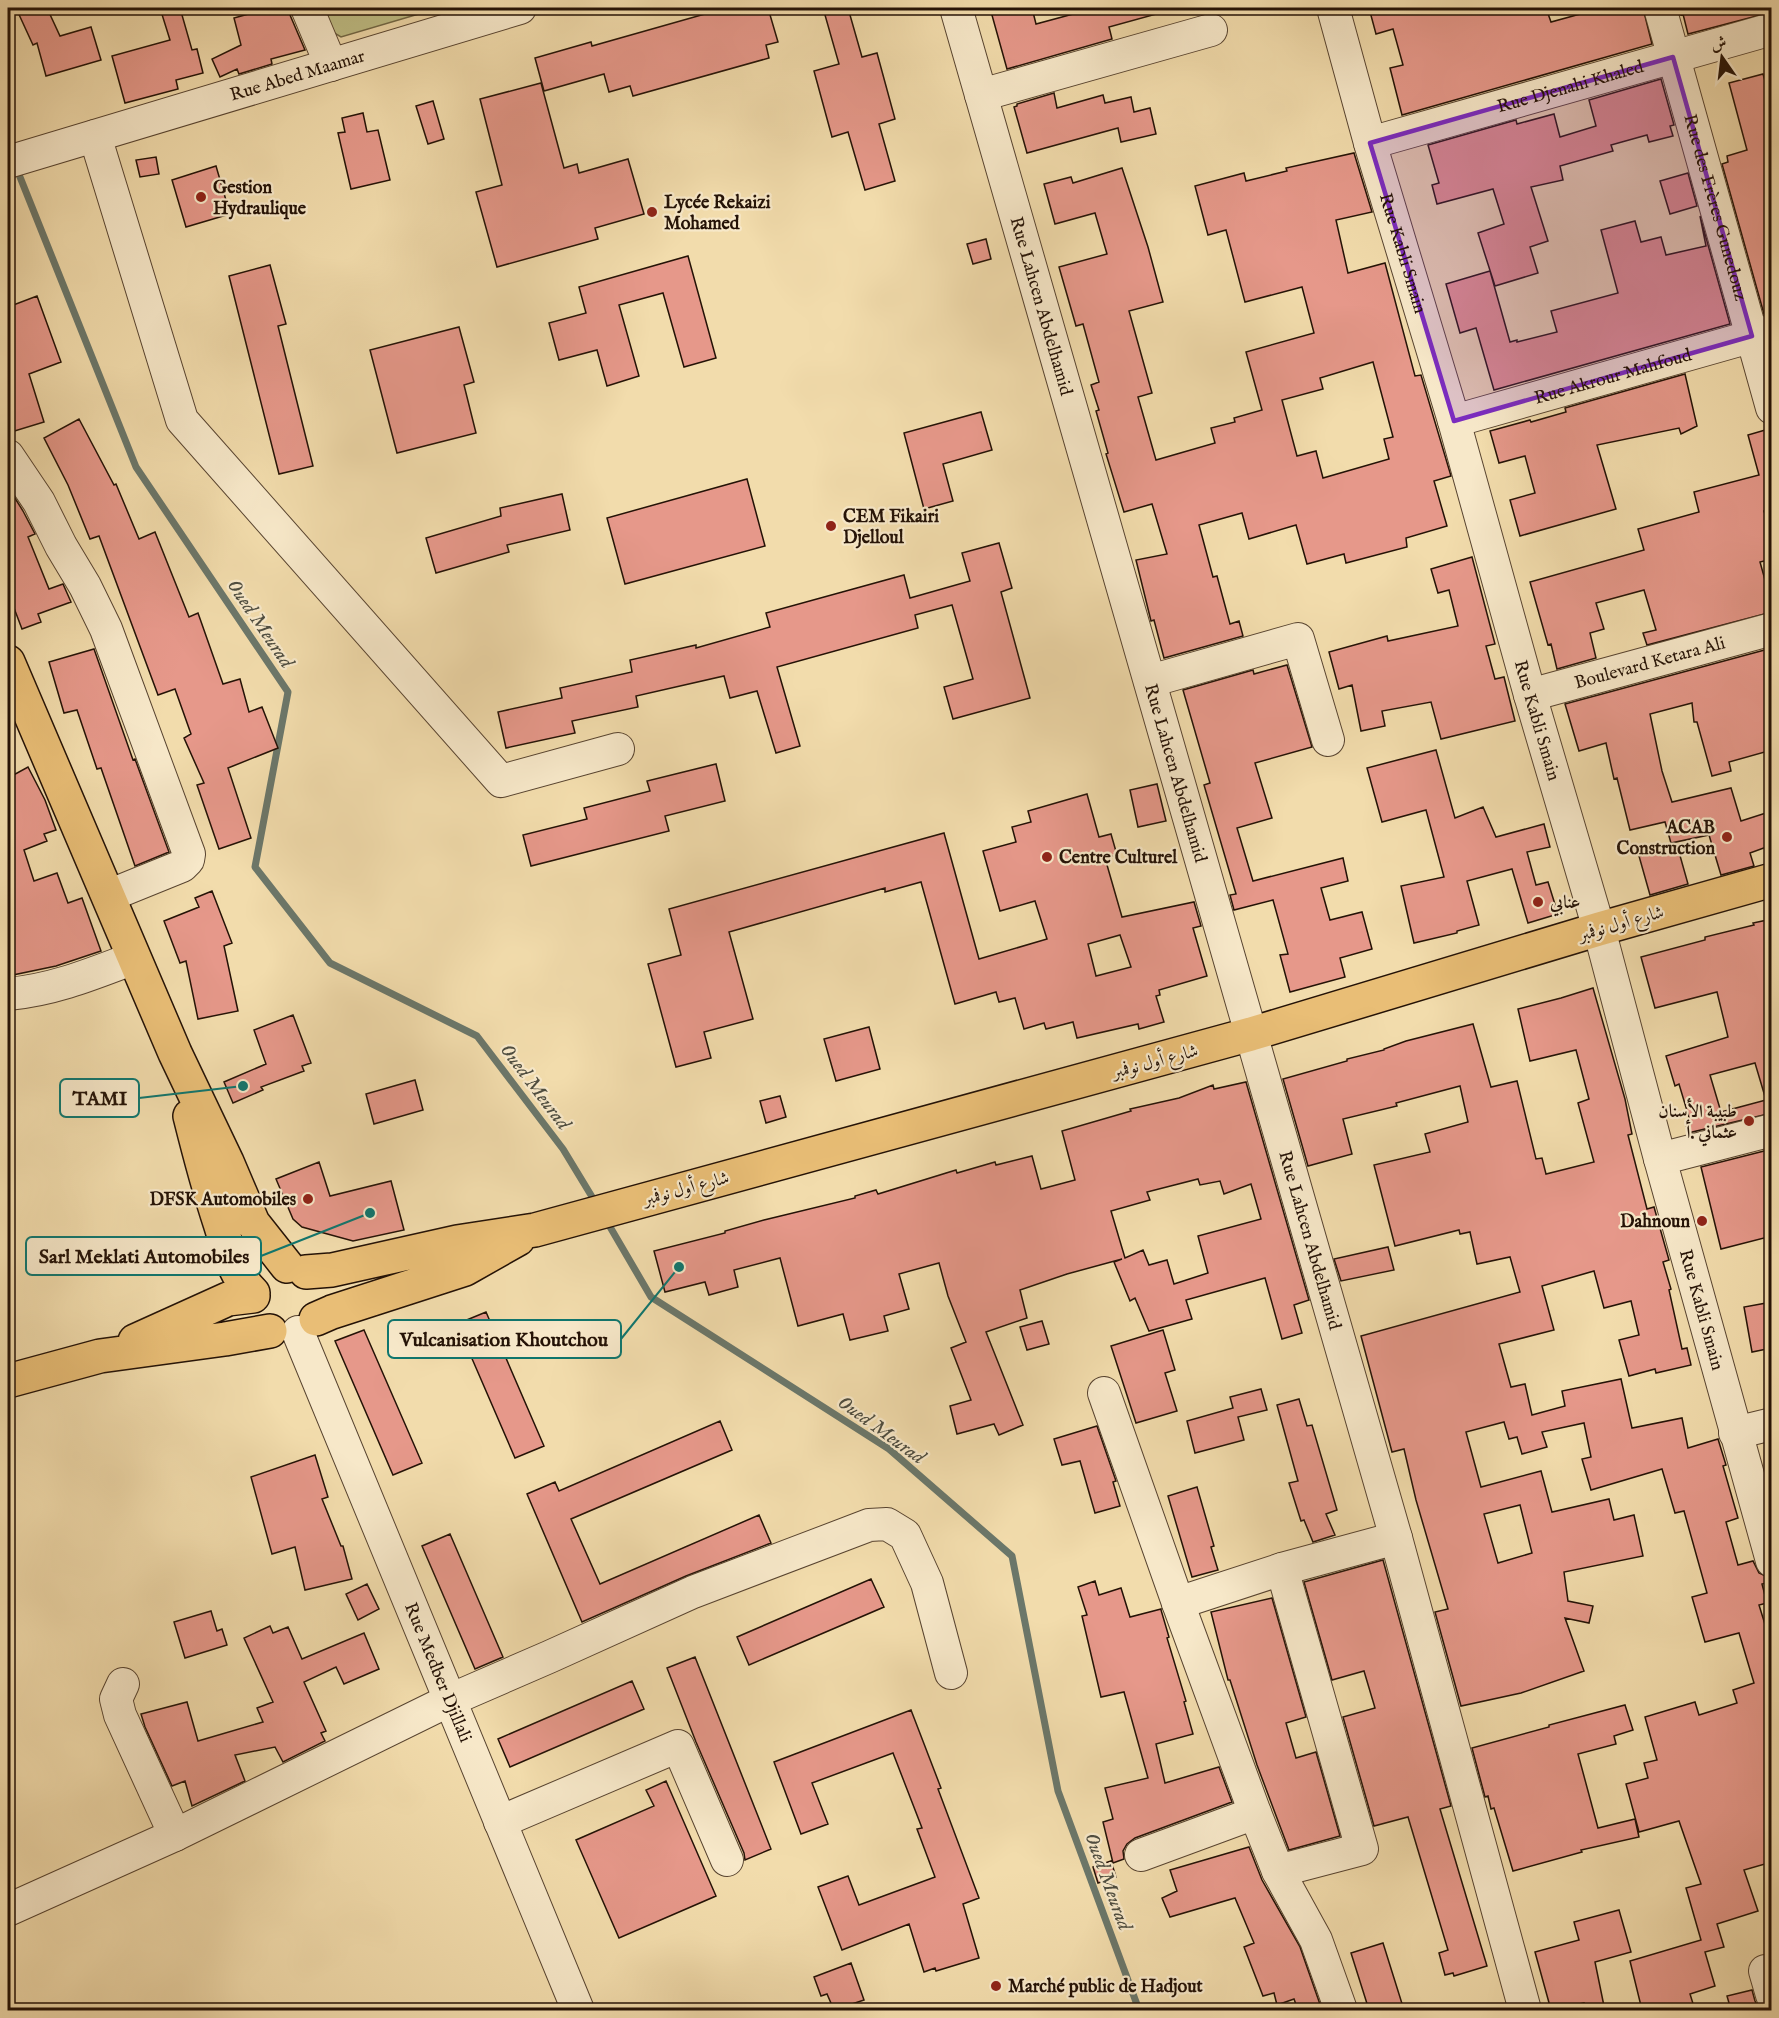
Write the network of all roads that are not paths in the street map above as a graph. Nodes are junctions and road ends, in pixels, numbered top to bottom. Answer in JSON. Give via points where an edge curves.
{"nodes":[{"id":1,"x":307,"y":8,"type":"edge"},
{"id":2,"x":520,"y":8,"type":"edge"},
{"id":3,"x":956,"y":8,"type":"edge"},
{"id":4,"x":1333,"y":8,"type":"edge"},
{"id":5,"x":1660,"y":8,"type":"edge"},
{"id":6,"x":1772,"y":29,"type":"edge"},
{"id":7,"x":1211,"y":30,"type":"dead end"},
{"id":8,"x":1673,"y":57,"type":"junction"},
{"id":9,"x":331,"y":65,"type":"junction"},
{"id":10,"x":981,"y":95,"type":"junction"},
{"id":11,"x":85,"y":139,"type":"junction"},
{"id":12,"x":1370,"y":143,"type":"junction"},
{"id":13,"x":8,"y":162,"type":"edge"},
{"id":14,"x":1762,"y":334,"type":"edge"},
{"id":15,"x":1772,"y":408,"type":"edge"},
{"id":16,"x":1454,"y":421,"type":"junction"},
{"id":17,"x":8,"y":456,"type":"edge"},
{"id":18,"x":1772,"y":629,"type":"edge"},
{"id":19,"x":8,"y":662,"type":"edge"},
{"id":20,"x":1149,"y":681,"type":"junction"},
{"id":21,"x":1530,"y":695,"type":"junction"},
{"id":22,"x":1328,"y":740,"type":"dead end"},
{"id":23,"x":618,"y":749,"type":"dead end"},
{"id":24,"x":1772,"y":880,"type":"edge"},
{"id":25,"x":108,"y":896,"type":"junction"},
{"id":26,"x":1599,"y":929,"type":"junction"},
{"id":27,"x":134,"y":958,"type":"junction"},
{"id":28,"x":8,"y":994,"type":"edge"},
{"id":29,"x":1251,"y":1034,"type":"junction"},
{"id":30,"x":175,"y":1053,"type":"junction"},
{"id":31,"x":1772,"y":1130,"type":"edge"},
{"id":32,"x":1660,"y":1159,"type":"junction"},
{"id":33,"x":544,"y":1227,"type":"junction"},
{"id":34,"x":297,"y":1269,"type":"junction"},
{"id":35,"x":253,"y":1294,"type":"junction"},
{"id":36,"x":295,"y":1327,"type":"junction"},
{"id":37,"x":100,"y":1356,"type":"junction"},
{"id":38,"x":8,"y":1381,"type":"edge"},
{"id":39,"x":1104,"y":1393,"type":"dead end"},
{"id":40,"x":1772,"y":1424,"type":"edge"},
{"id":41,"x":1735,"y":1433,"type":"junction"},
{"id":42,"x":1396,"y":1538,"type":"junction"},
{"id":43,"x":1772,"y":1561,"type":"edge"},
{"id":44,"x":1282,"y":1569,"type":"junction"},
{"id":45,"x":1178,"y":1603,"type":"junction"},
{"id":46,"x":951,"y":1673,"type":"dead end"},
{"id":47,"x":123,"y":1684,"type":"dead end"},
{"id":48,"x":450,"y":1700,"type":"junction"},
{"id":49,"x":1256,"y":1813,"type":"junction"},
{"id":50,"x":500,"y":1822,"type":"junction"},
{"id":51,"x":175,"y":1835,"type":"junction"},
{"id":52,"x":1141,"y":1855,"type":"dead end"},
{"id":53,"x":727,"y":1860,"type":"dead end"},
{"id":54,"x":1278,"y":1871,"type":"junction"},
{"id":55,"x":8,"y":1910,"type":"edge"},
{"id":56,"x":578,"y":2010,"type":"edge"},
{"id":57,"x":1341,"y":2010,"type":"edge"},
{"id":58,"x":1525,"y":2010,"type":"edge"}],
"edges":[{"from":1,"to":9,"type":"street"},
{"from":2,"to":9,"type":"street","name":"Rue Abed Maamar"},
{"from":3,"to":10,"type":"street","name":"Rue Lahcen Abdelhamid"},
{"from":4,"to":12,"type":"street","name":"Rue Kabli Smain"},
{"from":5,"to":8,"type":"street","name":"Rue des Frères Gunedouz"},
{"from":6,"to":8,"type":"street","name":"Rue Djenahi Khaled"},
{"from":7,"to":10,"type":"street"},
{"from":8,"to":12,"type":"street","name":"Rue Djenahi Khaled"},
{"from":8,"to":14,"type":"street","name":"Rue des Frères Gunedouz"},
{"from":9,"to":11,"type":"street","name":"Rue Abed Maamar"},
{"from":10,"to":20,"type":"street","name":"Rue Lahcen Abdelhamid"},
{"from":11,"to":13,"type":"street"},
{"from":11,"to":23,"type":"street","via":[[182,420],[501,781]]},
{"from":12,"to":16,"type":"street","name":"Rue Kabli Smain"},
{"from":14,"to":15,"type":"street","name":"Rue des Frères Gunedouz"},
{"from":14,"to":16,"type":"street","name":"Rue Akrour Mahfoud"},
{"from":16,"to":21,"type":"street","name":"Rue Kabli Smain"},
{"from":17,"to":25,"type":"street","via":[[39,502],[106,629],[189,855],[182,866]]},
{"from":18,"to":21,"type":"street","name":"Boulevard Ketara Ali"},
{"from":19,"to":25,"type":"main road"},
{"from":20,"to":22,"type":"street","via":[[1298,639]]},
{"from":20,"to":29,"type":"street","name":"Rue Lahcen Abdelhamid"},
{"from":21,"to":26,"type":"street","name":"Rue Kabli Smain"},
{"from":24,"to":26,"type":"main road","name":"شارع أول نوفمبر"},
{"from":25,"to":27,"type":"main road"},
{"from":26,"to":29,"type":"main road","name":"شارع أول نوفمبر"},
{"from":26,"to":32,"type":"street","name":"Rue Kabli Smain"},
{"from":27,"to":28,"type":"street","via":[[70,983]]},
{"from":27,"to":30,"type":"main road"},
{"from":29,"to":33,"type":"main road","name":"شارع أول نوفمبر"},
{"from":29,"to":42,"type":"street","name":"Rue Lahcen Abdelhamid"},
{"from":30,"to":34,"type":"main road","via":[[253,1223]]},
{"from":30,"to":35,"type":"main road","via":[[203,1170],[234,1267]]},
{"from":31,"to":32,"type":"street"},
{"from":32,"to":41,"type":"street","name":"Rue Kabli Smain"},
{"from":33,"to":34,"type":"main road","via":[[332,1269]]},
{"from":33,"to":36,"type":"main road","via":[[465,1269]]},
{"from":34,"to":35,"type":"main road","via":[[277,1267],[268,1271]]},
{"from":34,"to":36,"type":"main road","via":[[313,1278],[321,1298],[320,1309]]},
{"from":35,"to":36,"type":"main road","via":[[256,1316]]},
{"from":35,"to":37,"type":"main road","via":[[228,1299]]},
{"from":36,"to":37,"type":"main road"},
{"from":36,"to":48,"type":"street","name":"Rue Medber Djillali"},
{"from":37,"to":38,"type":"main road"},
{"from":39,"to":45,"type":"street"},
{"from":40,"to":41,"type":"street"},
{"from":41,"to":43,"type":"street","name":"Rue Kabli Smain"},
{"from":42,"to":44,"type":"street"},
{"from":42,"to":58,"type":"street","name":"Rue Lahcen Abdelhamid"},
{"from":44,"to":45,"type":"street"},
{"from":44,"to":54,"type":"street","via":[[1362,1849]]},
{"from":45,"to":49,"type":"street"},
{"from":46,"to":48,"type":"street","via":[[927,1582],[905,1534],[887,1524],[868,1525],[693,1592]]},
{"from":47,"to":51,"type":"street","via":[[116,1699],[120,1715]]},
{"from":48,"to":50,"type":"street","name":"Rue Medber Djillali"},
{"from":48,"to":51,"type":"street"},
{"from":49,"to":52,"type":"street"},
{"from":49,"to":54,"type":"street"},
{"from":50,"to":53,"type":"street","via":[[678,1746]]},
{"from":50,"to":56,"type":"street","name":"Rue Medber Djillali"},
{"from":51,"to":55,"type":"street"},
{"from":54,"to":57,"type":"street","via":[[1316,1940]]}]}
